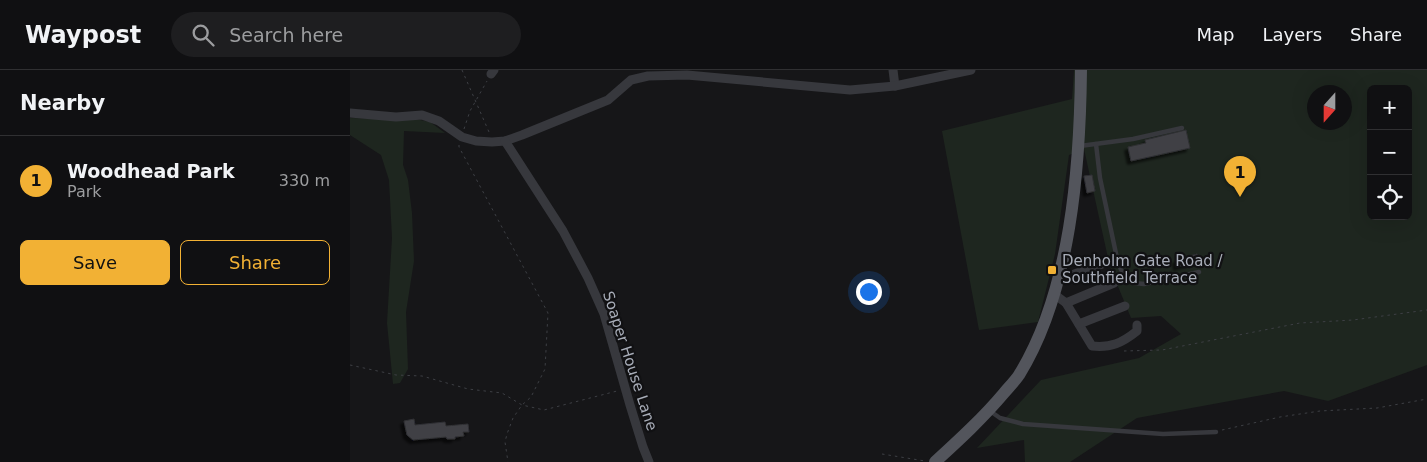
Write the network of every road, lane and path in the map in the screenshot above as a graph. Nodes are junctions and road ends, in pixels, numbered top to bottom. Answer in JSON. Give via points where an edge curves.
{"nodes":[{"id":1,"x":462,"y":70,"type":"edge"},
{"id":2,"x":893,"y":70,"type":"edge"},
{"id":3,"x":971,"y":70,"type":"edge"},
{"id":4,"x":1081,"y":70,"type":"edge"},
{"id":5,"x":493,"y":72,"type":"edge"},
{"id":6,"x":895,"y":86,"type":"junction"},
{"id":7,"x":476,"y":102,"type":"junction"},
{"id":8,"x":350,"y":113,"type":"edge"},
{"id":9,"x":1182,"y":128,"type":"dead end"},
{"id":10,"x":462,"y":137,"type":"junction"},
{"id":11,"x":505,"y":141,"type":"junction"},
{"id":12,"x":494,"y":142,"type":"junction"},
{"id":13,"x":1096,"y":144,"type":"junction"},
{"id":14,"x":1077,"y":147,"type":"junction"},
{"id":15,"x":1102,"y":264,"type":"dead end"},
{"id":16,"x":1199,"y":272,"type":"dead end"},
{"id":17,"x":1058,"y":280,"type":"junction"},
{"id":18,"x":1114,"y":283,"type":"dead end"},
{"id":19,"x":1054,"y":294,"type":"junction"},
{"id":20,"x":1066,"y":302,"type":"junction"},
{"id":21,"x":1125,"y":306,"type":"dead end"},
{"id":22,"x":1427,"y":310,"type":"edge"},
{"id":23,"x":1079,"y":324,"type":"junction"},
{"id":24,"x":1137,"y":325,"type":"dead end"},
{"id":25,"x":1123,"y":351,"type":"dead end"},
{"id":26,"x":350,"y":365,"type":"edge"},
{"id":27,"x":626,"y":389,"type":"junction"},
{"id":28,"x":1427,"y":399,"type":"edge"},
{"id":29,"x":522,"y":405,"type":"junction"},
{"id":30,"x":989,"y":411,"type":"junction"},
{"id":31,"x":1216,"y":432,"type":"joint"},
{"id":32,"x":882,"y":454,"type":"dead end"},
{"id":33,"x":508,"y":462,"type":"edge"},
{"id":34,"x":649,"y":462,"type":"edge"},
{"id":35,"x":928,"y":462,"type":"edge"},
{"id":36,"x":935,"y":462,"type":"edge"}],
"edges":[{"from":1,"to":7,"type":"path"},
{"from":2,"to":6,"type":"street"},
{"from":3,"to":6,"type":"street"},
{"from":4,"to":14,"type":"main road"},
{"from":5,"to":7,"type":"path"},
{"from":6,"to":11,"type":"street","via":[[850,90],[687,75],[648,76],[631,80],[608,100]]},
{"from":7,"to":10,"type":"path"},
{"from":7,"to":12,"type":"path"},
{"from":8,"to":10,"type":"street","via":[[396,117],[422,115],[440,121]]},
{"from":9,"to":13,"type":"lane"},
{"from":10,"to":12,"type":"street"},
{"from":10,"to":29,"type":"path","via":[[459,147],[548,313],[545,368],[531,396]]},
{"from":11,"to":12,"type":"street"},
{"from":11,"to":27,"type":"street","name":"Soaper House Lane","via":[[563,231],[588,278],[604,314]]},
{"from":13,"to":14,"type":"lane"},
{"from":13,"to":16,"type":"lane","via":[[1118,263],[1125,278],[1144,284]]},
{"from":14,"to":17,"type":"main road","via":[[1073,201]]},
{"from":15,"to":17,"type":"street"},
{"from":17,"to":19,"type":"main road"},
{"from":18,"to":20,"type":"street"},
{"from":19,"to":20,"type":"street"},
{"from":19,"to":30,"type":"main road","via":[[1042,328],[1018,376]]},
{"from":20,"to":23,"type":"street"},
{"from":21,"to":23,"type":"street"},
{"from":22,"to":25,"type":"path","via":[[1300,323],[1162,350]]},
{"from":23,"to":24,"type":"street","via":[[1092,346],[1104,347],[1125,341],[1137,331]]},
{"from":26,"to":29,"type":"path","via":[[502,393]]},
{"from":27,"to":29,"type":"path","via":[[544,410]]},
{"from":27,"to":34,"type":"street","name":"Soaper House Lane"},
{"from":28,"to":31,"type":"path","via":[[1377,408],[1280,417]]},
{"from":29,"to":33,"type":"path","via":[[513,418],[505,442]]},
{"from":30,"to":31,"type":"lane","via":[[1000,418],[1024,424],[1163,434]]},
{"from":30,"to":36,"type":"main road"},
{"from":32,"to":35,"type":"path"}]}
